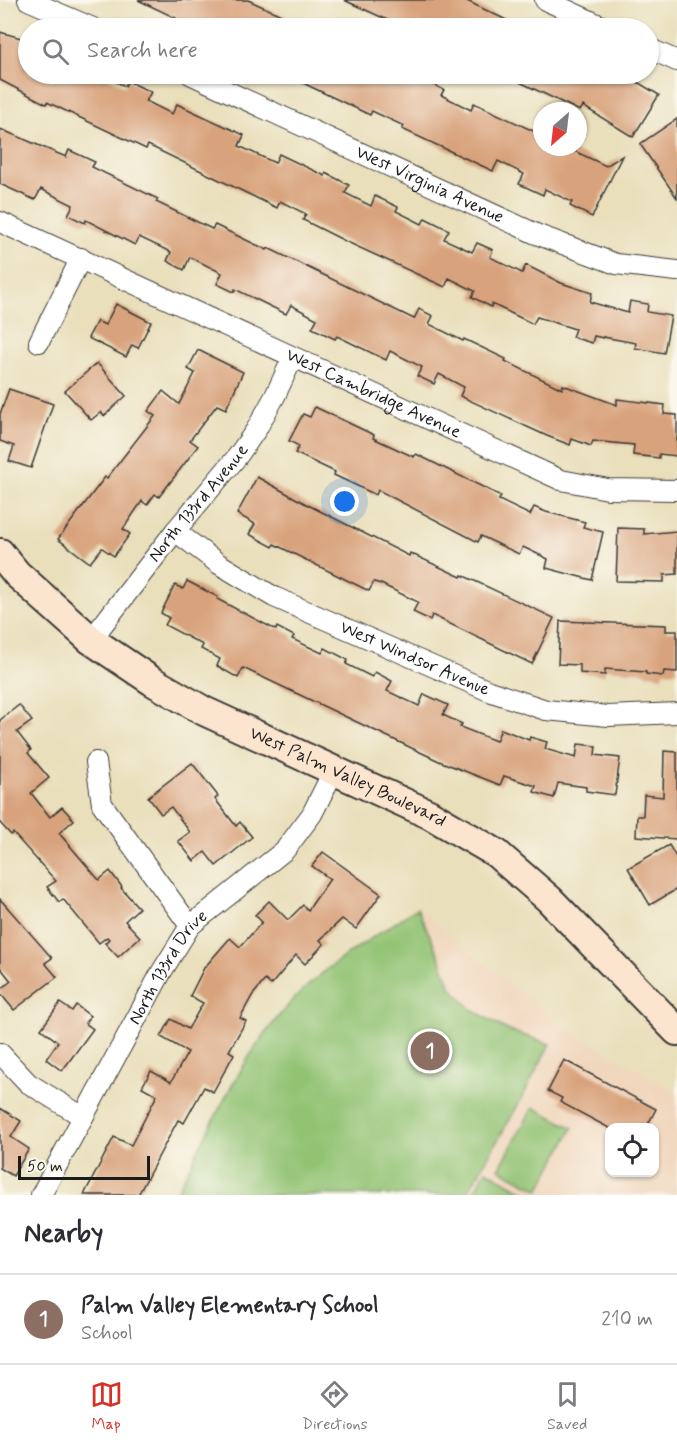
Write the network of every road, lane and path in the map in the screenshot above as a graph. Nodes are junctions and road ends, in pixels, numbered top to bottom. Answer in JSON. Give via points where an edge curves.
{"nodes":[{"id":1,"x":28,"y":0,"type":"edge"},
{"id":2,"x":545,"y":0,"type":"edge"},
{"id":3,"x":70,"y":18,"type":"edge"},
{"id":4,"x":584,"y":18,"type":"edge"},
{"id":5,"x":659,"y":53,"type":"edge"},
{"id":6,"x":677,"y":61,"type":"edge"},
{"id":7,"x":212,"y":84,"type":"edge"},
{"id":8,"x":0,"y":222,"type":"edge"},
{"id":9,"x":81,"y":258,"type":"junction"},
{"id":10,"x":677,"y":271,"type":"edge"},
{"id":11,"x":39,"y":342,"type":"dead end"},
{"id":12,"x":293,"y":357,"type":"junction"},
{"id":13,"x":677,"y":490,"type":"edge"},
{"id":14,"x":175,"y":531,"type":"junction"},
{"id":15,"x":0,"y":553,"type":"edge"},
{"id":16,"x":91,"y":640,"type":"junction"},
{"id":17,"x":677,"y":713,"type":"edge"},
{"id":18,"x":96,"y":762,"type":"dead end"},
{"id":19,"x":334,"y":770,"type":"junction"},
{"id":20,"x":190,"y":926,"type":"junction"},
{"id":21,"x":677,"y":1031,"type":"edge"},
{"id":22,"x":0,"y":1053,"type":"edge"},
{"id":23,"x":83,"y":1117,"type":"junction"},
{"id":24,"x":41,"y":1195,"type":"edge"}],
"edges":[{"from":1,"to":3,"type":"street"},
{"from":2,"to":4,"type":"street"},
{"from":5,"to":6,"type":"street"},
{"from":7,"to":10,"type":"street","name":"West Virginia Avenue","via":[[536,234],[616,264]]},
{"from":8,"to":9,"type":"street","name":"West Cambridge Avenue"},
{"from":9,"to":11,"type":"street"},
{"from":9,"to":12,"type":"street","name":"West Cambridge Avenue"},
{"from":12,"to":13,"type":"street","name":"West Cambridge Avenue","via":[[561,480],[608,489]]},
{"from":12,"to":14,"type":"street","name":"North 133rd Avenue","via":[[256,430]]},
{"from":14,"to":16,"type":"street","name":"North 133rd Avenue"},
{"from":14,"to":17,"type":"street","name":"West Windsor Avenue","via":[[219,564],[274,597],[489,692],[546,710],[608,716]]},
{"from":15,"to":16,"type":"street","name":"West Palm Valley Boulevard","via":[[17,574]]},
{"from":16,"to":19,"type":"street","name":"West Palm Valley Boulevard","via":[[204,711]]},
{"from":18,"to":20,"type":"street","via":[[102,804]]},
{"from":19,"to":20,"type":"street","name":"North 133rd Drive","via":[[312,814],[285,850]]},
{"from":19,"to":21,"type":"street","name":"West Palm Valley Boulevard","via":[[429,814],[496,853],[549,899]]},
{"from":20,"to":23,"type":"street","name":"North 133rd Drive"},
{"from":22,"to":23,"type":"street","via":[[28,1083]]},
{"from":23,"to":24,"type":"street","name":"North 133rd Drive"}]}
